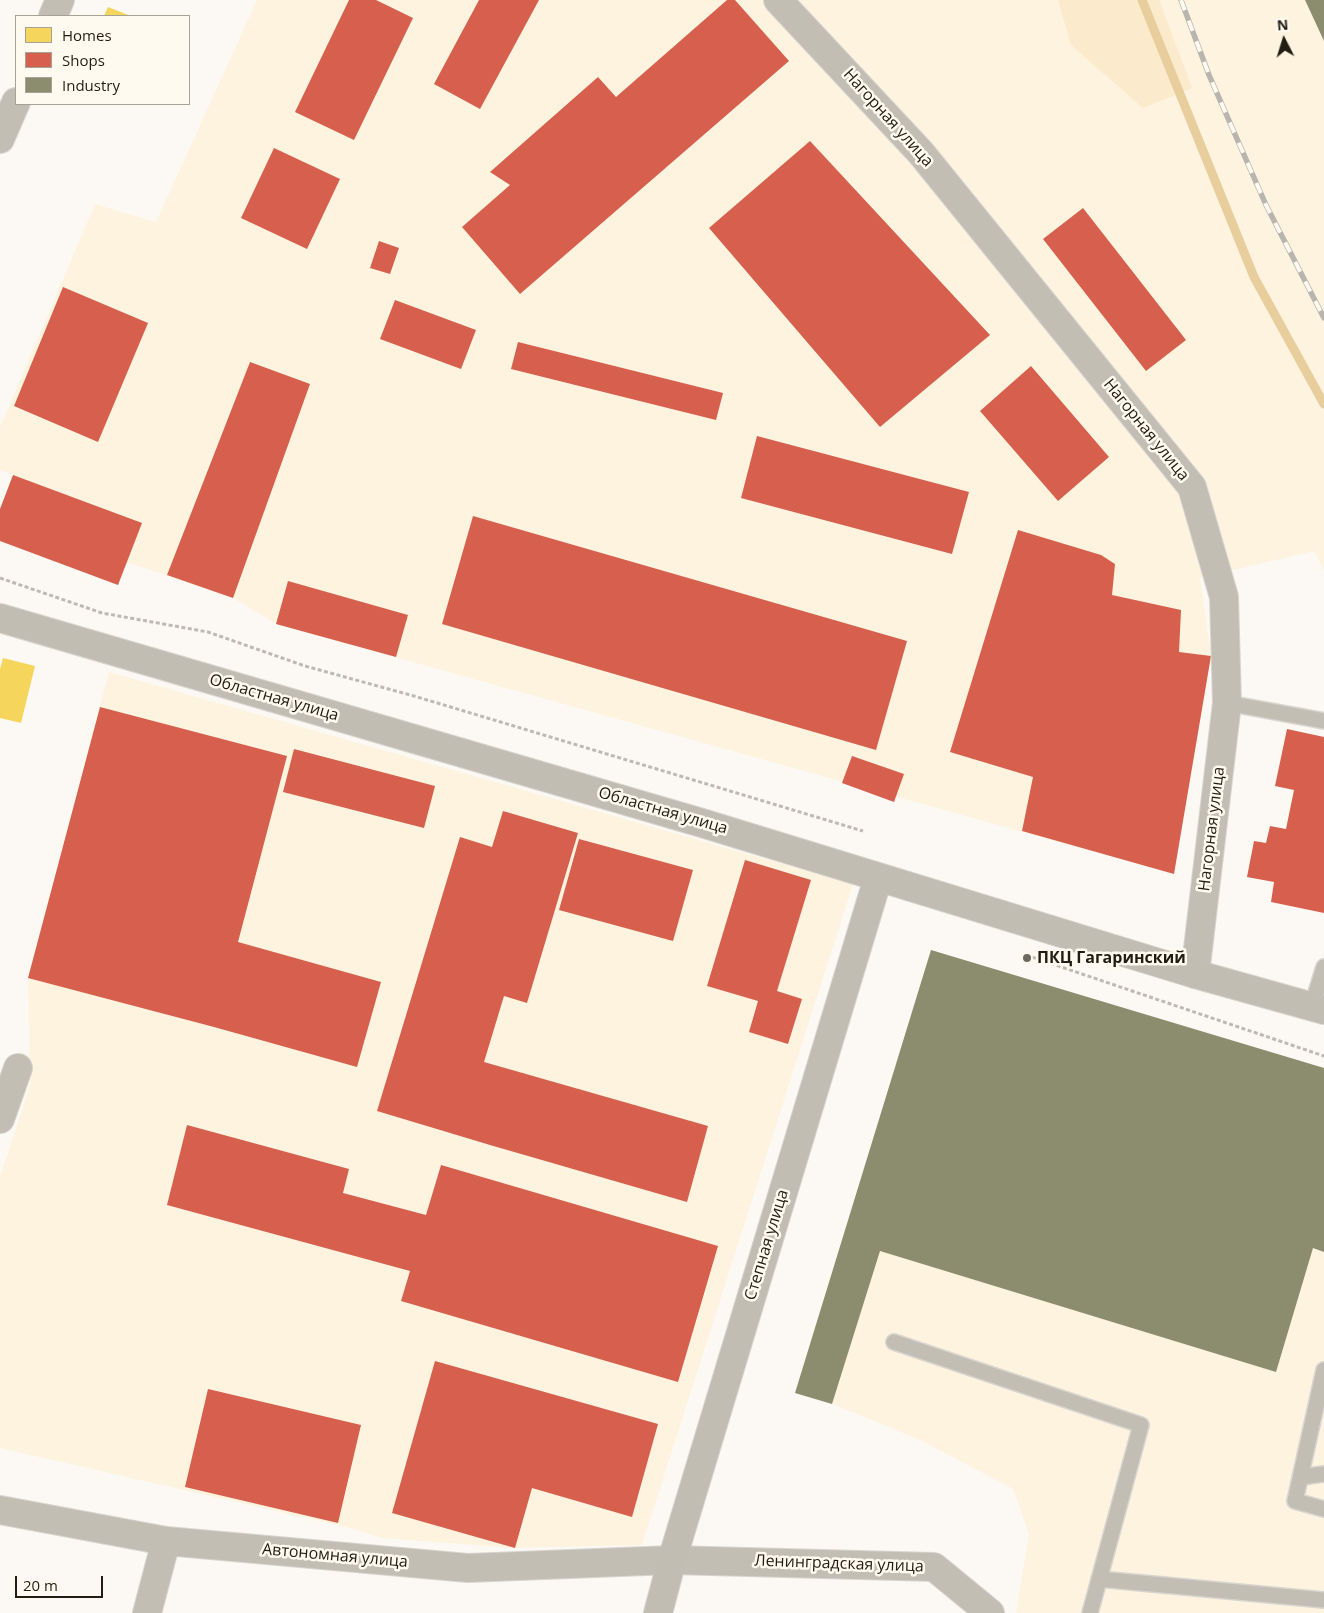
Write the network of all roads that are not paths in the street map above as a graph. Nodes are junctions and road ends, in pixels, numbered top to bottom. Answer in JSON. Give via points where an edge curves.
{"nodes":[{"id":1,"x":60,"y":0,"type":"edge"},
{"id":2,"x":778,"y":0,"type":"edge"},
{"id":3,"x":53,"y":15,"type":"edge"},
{"id":4,"x":15,"y":104,"type":"edge"},
{"id":5,"x":0,"y":140,"type":"edge"},
{"id":6,"x":0,"y":618,"type":"edge"},
{"id":7,"x":1227,"y":703,"type":"junction"},
{"id":8,"x":1324,"y":721,"type":"edge"},
{"id":9,"x":878,"y":878,"type":"junction"},
{"id":10,"x":1324,"y":967,"type":"edge"},
{"id":11,"x":1195,"y":974,"type":"junction"},
{"id":12,"x":1318,"y":1008,"type":"edge"},
{"id":13,"x":18,"y":1068,"type":"dead end"},
{"id":14,"x":0,"y":1119,"type":"edge"},
{"id":15,"x":894,"y":1342,"type":"dead end"},
{"id":16,"x":1324,"y":1370,"type":"edge"},
{"id":17,"x":1324,"y":1474,"type":"edge"},
{"id":18,"x":1301,"y":1477,"type":"junction"},
{"id":19,"x":1324,"y":1509,"type":"edge"},
{"id":20,"x":0,"y":1510,"type":"edge"},
{"id":21,"x":166,"y":1541,"type":"junction"},
{"id":22,"x":672,"y":1560,"type":"junction"},
{"id":23,"x":1099,"y":1579,"type":"junction"},
{"id":24,"x":1324,"y":1600,"type":"edge"},
{"id":25,"x":147,"y":1613,"type":"edge"},
{"id":26,"x":658,"y":1613,"type":"edge"},
{"id":27,"x":990,"y":1613,"type":"edge"},
{"id":28,"x":1090,"y":1613,"type":"edge"}],
"edges":[{"from":1,"to":3,"type":"street"},
{"from":2,"to":7,"type":"street","name":"Нагорная улица","via":[[921,153],[1192,487],[1224,598]]},
{"from":4,"to":5,"type":"street"},
{"from":6,"to":9,"type":"main road","name":"Областная улица","via":[[711,825]]},
{"from":7,"to":8,"type":"lane"},
{"from":7,"to":11,"type":"street","name":"Нагорная улица"},
{"from":9,"to":11,"type":"main road","name":"Областная улица"},
{"from":9,"to":22,"type":"main road","name":"Степная улица"},
{"from":10,"to":12,"type":"lane"},
{"from":11,"to":12,"type":"main road","name":"Областная улица"},
{"from":13,"to":14,"type":"street"},
{"from":15,"to":23,"type":"lane","via":[[1141,1425]]},
{"from":16,"to":18,"type":"lane"},
{"from":17,"to":18,"type":"lane"},
{"from":18,"to":19,"type":"lane","via":[[1295,1501]]},
{"from":20,"to":21,"type":"street","name":"Автономная улица"},
{"from":21,"to":22,"type":"street","name":"Автономная улица","via":[[468,1568]]},
{"from":21,"to":25,"type":"street"},
{"from":22,"to":26,"type":"main road","name":"Степная улица"},
{"from":22,"to":27,"type":"street","name":"Ленинградская улица","via":[[934,1567]]},
{"from":23,"to":24,"type":"lane"},
{"from":23,"to":28,"type":"lane"}]}
